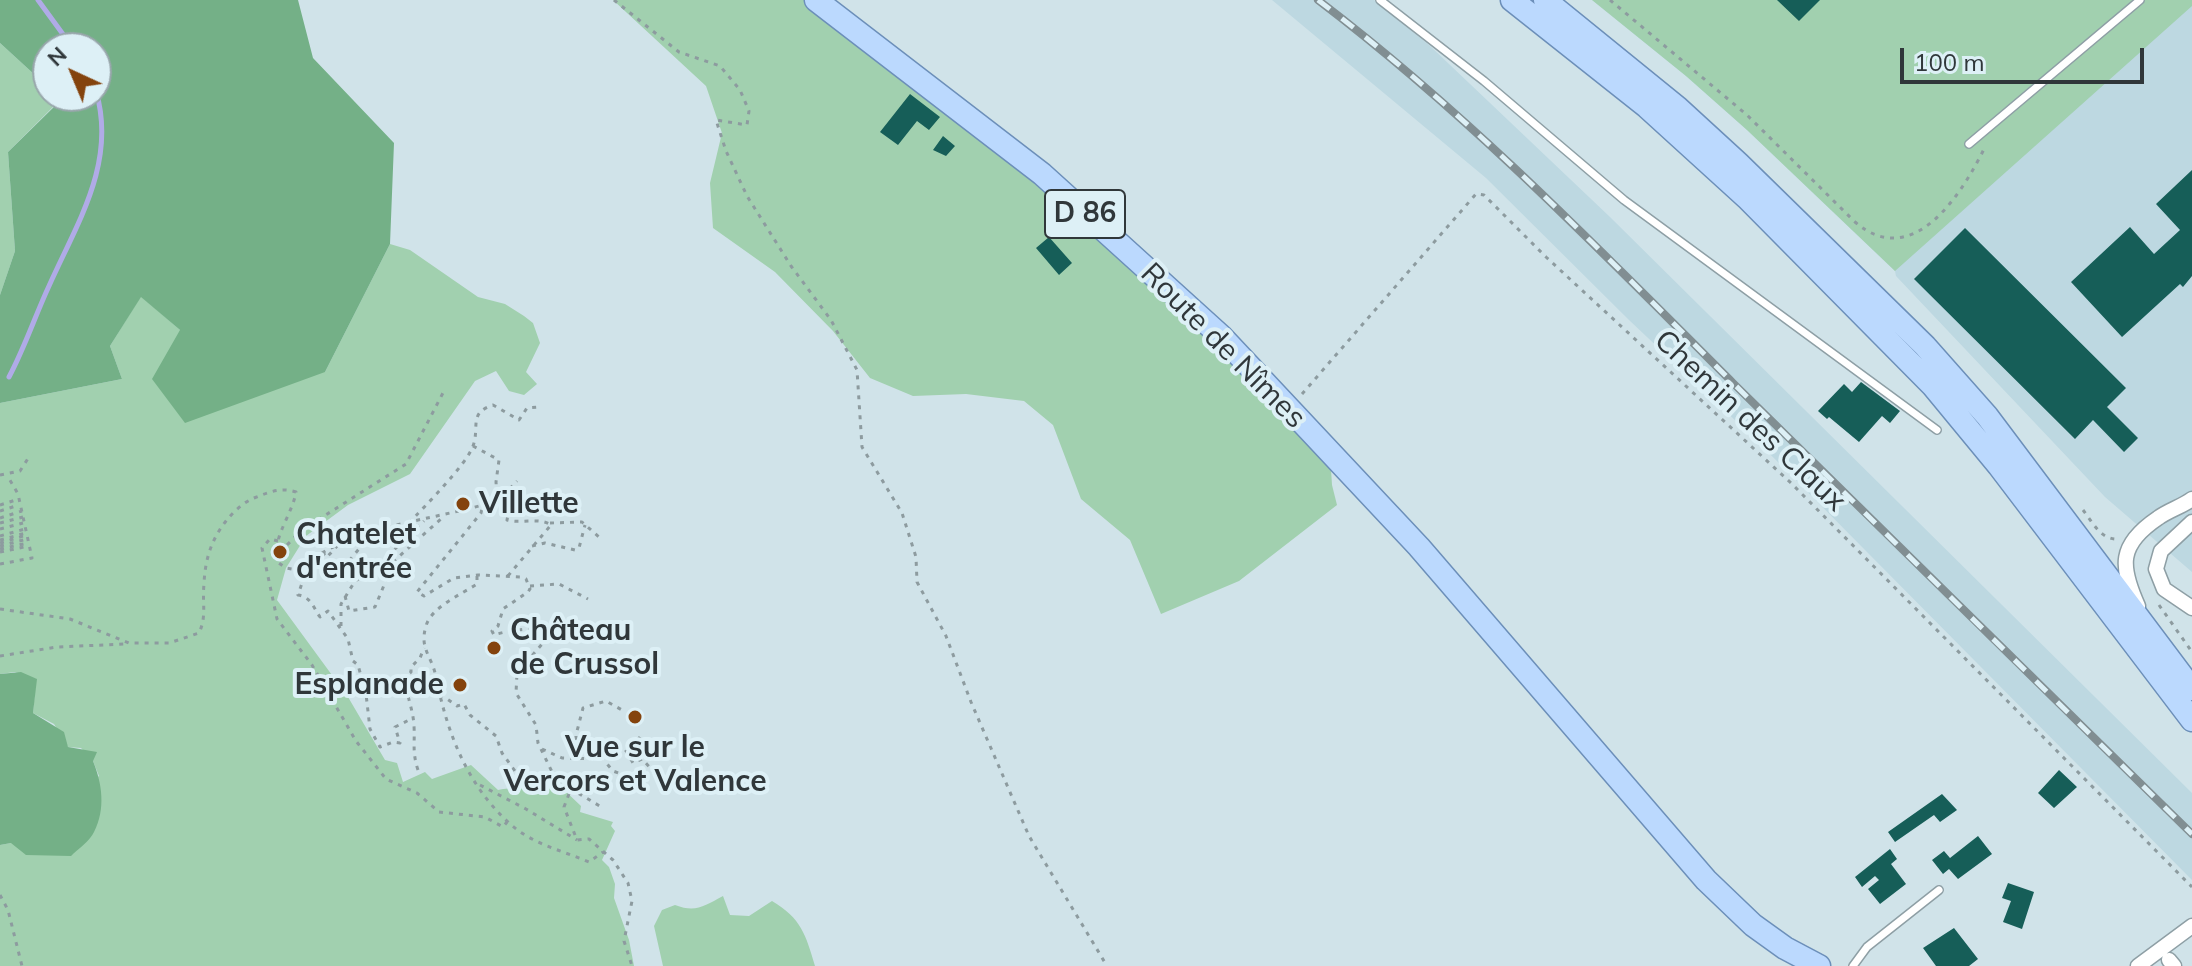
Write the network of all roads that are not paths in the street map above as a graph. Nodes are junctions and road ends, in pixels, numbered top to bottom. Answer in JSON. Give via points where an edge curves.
{"nodes":[{"id":1,"x":816,"y":0,"type":"edge"},
{"id":2,"x":1380,"y":0,"type":"edge"},
{"id":3,"x":1512,"y":0,"type":"edge"},
{"id":4,"x":1545,"y":0,"type":"edge"},
{"id":5,"x":2140,"y":0,"type":"edge"},
{"id":6,"x":1969,"y":144,"type":"dead end"},
{"id":7,"x":1937,"y":430,"type":"dead end"},
{"id":8,"x":2192,"y":499,"type":"edge"},
{"id":9,"x":2192,"y":522,"type":"edge"},
{"id":10,"x":2192,"y":608,"type":"edge"},
{"id":11,"x":2146,"y":629,"type":"junction"},
{"id":12,"x":2192,"y":689,"type":"edge"},
{"id":13,"x":2192,"y":720,"type":"edge"},
{"id":14,"x":1939,"y":890,"type":"dead end"},
{"id":15,"x":2192,"y":926,"type":"edge"},
{"id":16,"x":1819,"y":966,"type":"edge"},
{"id":17,"x":1853,"y":966,"type":"edge"},
{"id":18,"x":2138,"y":966,"type":"edge"}],
"edges":[{"from":1,"to":16,"type":"main road","name":"Route de Nîmes","number":"D 86","via":[[1042,174],[1222,337],[1419,547],[1706,880],[1753,925]]},
{"from":2,"to":7,"type":"lane","via":[[1636,209]]},
{"from":3,"to":13,"type":"main road","via":[[1647,107],[1747,198],[1933,386]]},
{"from":4,"to":11,"type":"main road","via":[[1698,126],[1925,346],[1987,416]]},
{"from":5,"to":6,"type":"lane"},
{"from":8,"to":11,"type":"street","via":[[2157,518],[2127,554],[2124,573]]},
{"from":9,"to":10,"type":"street","via":[[2161,551],[2156,569],[2164,589]]},
{"from":11,"to":12,"type":"main road"},
{"from":14,"to":17,"type":"lane","via":[[1867,947]]},
{"from":15,"to":18,"type":"street"}]}
